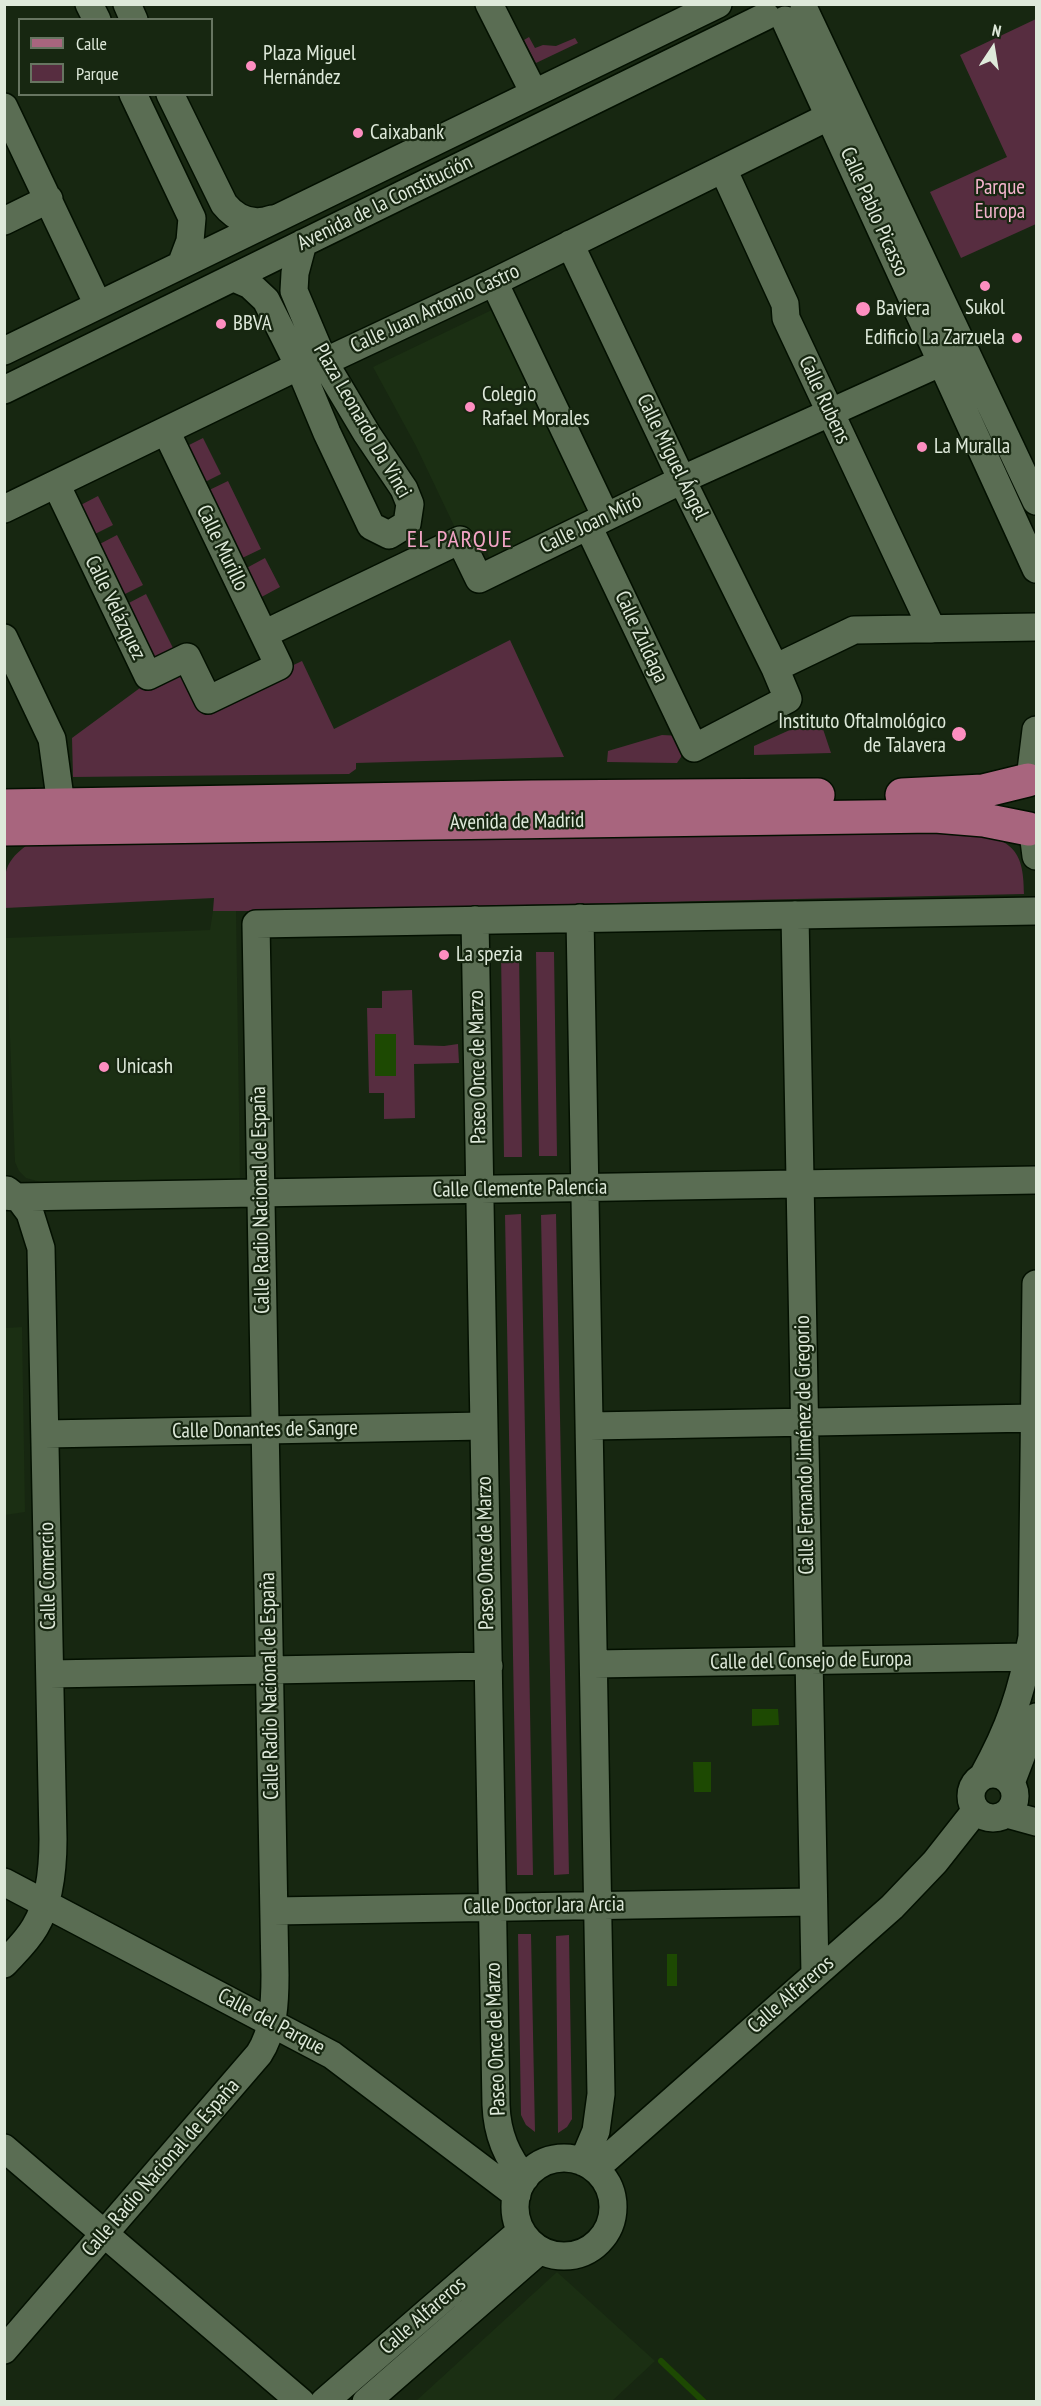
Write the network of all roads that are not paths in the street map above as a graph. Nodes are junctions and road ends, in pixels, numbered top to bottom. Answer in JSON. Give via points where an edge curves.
{"nodes":[{"id":1,"x":89,"y":4,"type":"edge"},
{"id":2,"x":127,"y":4,"type":"edge"},
{"id":3,"x":489,"y":4,"type":"edge"},
{"id":4,"x":718,"y":4,"type":"edge"},
{"id":5,"x":784,"y":11,"type":"edge"},
{"id":6,"x":96,"y":18,"type":"edge"},
{"id":7,"x":133,"y":18,"type":"edge"},
{"id":8,"x":534,"y":93,"type":"junction"},
{"id":9,"x":134,"y":96,"type":"edge"},
{"id":10,"x":171,"y":96,"type":"edge"},
{"id":11,"x":4,"y":107,"type":"edge"},
{"id":12,"x":830,"y":116,"type":"junction"},
{"id":13,"x":723,"y":169,"type":"junction"},
{"id":14,"x":49,"y":199,"type":"junction"},
{"id":15,"x":276,"y":218,"type":"junction"},
{"id":16,"x":4,"y":221,"type":"edge"},
{"id":17,"x":303,"y":243,"type":"junction"},
{"id":18,"x":570,"y":244,"type":"junction"},
{"id":19,"x":181,"y":265,"type":"junction"},
{"id":20,"x":234,"y":278,"type":"junction"},
{"id":21,"x":494,"y":282,"type":"junction"},
{"id":22,"x":98,"y":305,"type":"junction"},
{"id":23,"x":4,"y":351,"type":"edge"},
{"id":24,"x":942,"y":362,"type":"junction"},
{"id":25,"x":312,"y":364,"type":"junction"},
{"id":26,"x":4,"y":390,"type":"edge"},
{"id":27,"x":830,"y":413,"type":"junction"},
{"id":28,"x":166,"y":431,"type":"junction"},
{"id":29,"x":687,"y":477,"type":"junction"},
{"id":30,"x":56,"y":484,"type":"junction"},
{"id":31,"x":1036,"y":501,"type":"edge"},
{"id":32,"x":4,"y":509,"type":"edge"},
{"id":33,"x":597,"y":521,"type":"junction"},
{"id":34,"x":1036,"y":569,"type":"edge"},
{"id":35,"x":1036,"y":627,"type":"edge"},
{"id":36,"x":932,"y":629,"type":"junction"},
{"id":37,"x":264,"y":634,"type":"junction"},
{"id":38,"x":4,"y":638,"type":"edge"},
{"id":39,"x":279,"y":666,"type":"joint"},
{"id":40,"x":775,"y":668,"type":"junction"},
{"id":41,"x":1036,"y":730,"type":"edge"},
{"id":42,"x":694,"y":748,"type":"joint"},
{"id":43,"x":1031,"y":777,"type":"edge"},
{"id":44,"x":61,"y":805,"type":"junction"},
{"id":45,"x":6,"y":826,"type":"edge"},
{"id":46,"x":1034,"y":838,"type":"edge"},
{"id":47,"x":1036,"y":911,"type":"edge"},
{"id":48,"x":795,"y":915,"type":"junction"},
{"id":49,"x":580,"y":918,"type":"junction"},
{"id":50,"x":475,"y":920,"type":"junction"},
{"id":51,"x":1036,"y":1180,"type":"edge"},
{"id":52,"x":800,"y":1184,"type":"junction"},
{"id":53,"x":585,"y":1188,"type":"junction"},
{"id":54,"x":480,"y":1190,"type":"junction"},
{"id":55,"x":8,"y":1193,"type":"edge"},
{"id":56,"x":261,"y":1193,"type":"junction"},
{"id":57,"x":1036,"y":1284,"type":"edge"},
{"id":58,"x":1035,"y":1418,"type":"edge"},
{"id":59,"x":805,"y":1422,"type":"junction"},
{"id":60,"x":484,"y":1426,"type":"junction"},
{"id":61,"x":590,"y":1426,"type":"junction"},
{"id":62,"x":266,"y":1430,"type":"junction"},
{"id":63,"x":45,"y":1434,"type":"junction"},
{"id":64,"x":1028,"y":1657,"type":"junction"},
{"id":65,"x":809,"y":1660,"type":"junction"},
{"id":66,"x":594,"y":1664,"type":"junction"},
{"id":67,"x":489,"y":1666,"type":"junction"},
{"id":68,"x":270,"y":1670,"type":"junction"},
{"id":69,"x":50,"y":1674,"type":"junction"},
{"id":70,"x":1036,"y":1717,"type":"edge"},
{"id":71,"x":983,"y":1776,"type":"junction"},
{"id":72,"x":1017,"y":1799,"type":"edge"},
{"id":73,"x":976,"y":1810,"type":"junction"},
{"id":74,"x":1036,"y":1822,"type":"edge"},
{"id":75,"x":4,"y":1882,"type":"edge"},
{"id":76,"x":813,"y":1902,"type":"junction"},
{"id":77,"x":45,"y":1903,"type":"junction"},
{"id":78,"x":598,"y":1906,"type":"junction"},
{"id":79,"x":493,"y":1907,"type":"junction"},
{"id":80,"x":274,"y":1911,"type":"junction"},
{"id":81,"x":4,"y":1965,"type":"edge"},
{"id":82,"x":815,"y":1974,"type":"junction"},
{"id":83,"x":271,"y":2022,"type":"junction"},
{"id":84,"x":4,"y":2148,"type":"edge"},
{"id":85,"x":589,"y":2165,"type":"junction"},
{"id":86,"x":520,"y":2186,"type":"junction"},
{"id":87,"x":521,"y":2230,"type":"junction"},
{"id":88,"x":105,"y":2233,"type":"junction"},
{"id":89,"x":540,"y":2250,"type":"junction"},
{"id":90,"x":4,"y":2350,"type":"edge"},
{"id":91,"x":301,"y":2402,"type":"edge"},
{"id":92,"x":324,"y":2402,"type":"edge"},
{"id":93,"x":366,"y":2402,"type":"edge"}],
"edges":[{"from":1,"to":6,"type":"street"},
{"from":2,"to":7,"type":"street"},
{"from":3,"to":8,"type":"street"},
{"from":4,"to":8,"type":"street","name":"Avenida de la Constitución"},
{"from":5,"to":12,"type":"street","name":"Calle Pablo Picasso"},
{"from":5,"to":17,"type":"street","name":"Avenida de la Constitución"},
{"from":5,"to":31,"type":"street","name":"Calle Pablo Picasso"},
{"from":8,"to":15,"type":"street","name":"Avenida de la Constitución"},
{"from":9,"to":19,"type":"street","via":[[192,218],[190,241]]},
{"from":10,"to":15,"type":"street","via":[[230,211],[255,222]]},
{"from":11,"to":14,"type":"street"},
{"from":12,"to":13,"type":"street","name":"Calle Juan Antonio Castro"},
{"from":12,"to":24,"type":"street","name":"Calle Pablo Picasso"},
{"from":13,"to":18,"type":"street","name":"Calle Juan Antonio Castro"},
{"from":13,"to":27,"type":"street","name":"Calle Rubens"},
{"from":14,"to":16,"type":"street"},
{"from":14,"to":22,"type":"street"},
{"from":15,"to":19,"type":"street","name":"Avenida de la Constitución"},
{"from":17,"to":20,"type":"street","name":"Avenida de la Constitución"},
{"from":17,"to":25,"type":"street","name":"Plaza Leonardo Da Vinci","via":[[294,291]]},
{"from":18,"to":21,"type":"street","name":"Calle Juan Antonio Castro"},
{"from":18,"to":29,"type":"street","name":"Calle Miguel Ángel"},
{"from":19,"to":22,"type":"street","name":"Avenida de la Constitución"},
{"from":20,"to":25,"type":"street","name":"Plaza Leonardo Da Vinci","via":[[250,285],[266,300]]},
{"from":20,"to":26,"type":"street","name":"Avenida de la Constitución"},
{"from":21,"to":25,"type":"street","name":"Calle Juan Antonio Castro"},
{"from":21,"to":33,"type":"street","name":"Calle Zuldaga"},
{"from":22,"to":23,"type":"street","name":"Avenida de la Constitución"},
{"from":24,"to":27,"type":"street","name":"Calle Joan Miró"},
{"from":24,"to":34,"type":"street","name":"Calle Pablo Picasso"},
{"from":25,"to":25,"type":"street","name":"Plaza Leonardo Da Vinci","via":[[327,433],[371,526],[389,535],[397,532],[407,524],[410,514],[404,489]]},
{"from":25,"to":28,"type":"street","name":"Calle Juan Antonio Castro"},
{"from":27,"to":29,"type":"street","name":"Calle Joan Miró"},
{"from":27,"to":36,"type":"street","name":"Calle Rubens"},
{"from":28,"to":30,"type":"street","name":"Calle Juan Antonio Castro"},
{"from":28,"to":37,"type":"street","name":"Calle Murillo"},
{"from":29,"to":33,"type":"street","name":"Calle Joan Miró"},
{"from":29,"to":40,"type":"street","name":"Calle Miguel Ángel"},
{"from":30,"to":32,"type":"street","name":"Calle Juan Antonio Castro"},
{"from":30,"to":39,"type":"street","name":"Calle Velázquez","via":[[148,676],[187,657],[207,700]]},
{"from":33,"to":37,"type":"street","name":"Calle Joan Miró","via":[[479,579],[460,540]]},
{"from":33,"to":42,"type":"street","name":"Calle Zuldaga"},
{"from":35,"to":36,"type":"street"},
{"from":36,"to":40,"type":"street","via":[[854,630]]},
{"from":37,"to":39,"type":"street","name":"Calle Murillo"},
{"from":38,"to":44,"type":"street","via":[[51,739]]},
{"from":40,"to":42,"type":"street","name":"Calle Miguel Ángel","via":[[788,699]]},
{"from":41,"to":43,"type":"street"},
{"from":43,"to":44,"type":"main road","name":"Avenida de Madrid","via":[[983,790],[932,795]]},
{"from":43,"to":46,"type":"main road","name":"Avenida de Madrid","via":[[1021,792],[1019,805]]},
{"from":44,"to":45,"type":"main road","name":"Avenida de Madrid"},
{"from":45,"to":46,"type":"main road","name":"Avenida de Madrid","via":[[935,816],[984,820]]},
{"from":47,"to":48,"type":"street"},
{"from":48,"to":49,"type":"street"},
{"from":48,"to":52,"type":"street","name":"Calle Fernando Jiménez de Gregorio"},
{"from":49,"to":50,"type":"street"},
{"from":49,"to":53,"type":"street"},
{"from":50,"to":54,"type":"street","name":"Paseo Once de Marzo"},
{"from":50,"to":56,"type":"street","name":"Calle Radio Nacional de España","via":[[256,924]]},
{"from":51,"to":52,"type":"street","name":"Calle Clemente Palencia"},
{"from":52,"to":53,"type":"street","name":"Calle Clemente Palencia"},
{"from":52,"to":59,"type":"street","name":"Calle Fernando Jiménez de Gregorio"},
{"from":53,"to":54,"type":"street","name":"Calle Clemente Palencia"},
{"from":53,"to":61,"type":"street"},
{"from":54,"to":56,"type":"street","name":"Calle Clemente Palencia"},
{"from":54,"to":60,"type":"street","name":"Paseo Once de Marzo"},
{"from":55,"to":56,"type":"street","name":"Calle Clemente Palencia"},
{"from":55,"to":63,"type":"street","name":"Calle Comercio","via":[[30,1213],[41,1248]]},
{"from":56,"to":62,"type":"street","name":"Calle Radio Nacional de España"},
{"from":57,"to":58,"type":"street"},
{"from":58,"to":59,"type":"street"},
{"from":58,"to":64,"type":"street","via":[[1033,1612]]},
{"from":59,"to":61,"type":"street"},
{"from":59,"to":65,"type":"street","name":"Calle Fernando Jiménez de Gregorio"},
{"from":60,"to":62,"type":"street","name":"Calle Donantes de Sangre"},
{"from":60,"to":67,"type":"street","name":"Paseo Once de Marzo"},
{"from":61,"to":66,"type":"street"},
{"from":62,"to":63,"type":"street","name":"Calle Donantes de Sangre"},
{"from":62,"to":68,"type":"street","name":"Calle Radio Nacional de España"},
{"from":63,"to":69,"type":"street","name":"Calle Comercio"},
{"from":64,"to":65,"type":"street","name":"Calle del Consejo de Europa"},
{"from":64,"to":71,"type":"street","via":[[1015,1709]]},
{"from":65,"to":66,"type":"street","name":"Calle del Consejo de Europa"},
{"from":65,"to":76,"type":"street","name":"Calle Fernando Jiménez de Gregorio"},
{"from":66,"to":78,"type":"street"},
{"from":67,"to":68,"type":"street"},
{"from":67,"to":79,"type":"street","name":"Paseo Once de Marzo"},
{"from":68,"to":69,"type":"street"},
{"from":68,"to":80,"type":"street","name":"Calle Radio Nacional de España"},
{"from":69,"to":77,"type":"street","name":"Calle Comercio","via":[[53,1848]]},
{"from":70,"to":72,"type":"street"},
{"from":71,"to":72,"type":"street","via":[[1004,1778]]},
{"from":71,"to":73,"type":"street","via":[[972,1789]]},
{"from":72,"to":73,"type":"street","via":[[990,1818]]},
{"from":72,"to":74,"type":"street"},
{"from":73,"to":82,"type":"street","name":"Calle Alfareros","via":[[908,1892]]},
{"from":75,"to":77,"type":"street","name":"Calle del Parque"},
{"from":76,"to":78,"type":"street","name":"Calle Doctor Jara Arcia"},
{"from":76,"to":82,"type":"street","name":"Calle Fernando Jiménez de Gregorio"},
{"from":77,"to":81,"type":"street","name":"Calle Comercio","via":[[36,1926]]},
{"from":77,"to":83,"type":"street","name":"Calle del Parque"},
{"from":78,"to":79,"type":"street","name":"Calle Doctor Jara Arcia"},
{"from":78,"to":85,"type":"street","via":[[601,2094]]},
{"from":79,"to":80,"type":"street","name":"Calle Doctor Jara Arcia"},
{"from":79,"to":86,"type":"street","name":"Paseo Once de Marzo","via":[[497,2119]]},
{"from":80,"to":83,"type":"street","name":"Calle Radio Nacional de España","via":[[275,1992]]},
{"from":82,"to":85,"type":"street","name":"Calle Alfareros"},
{"from":83,"to":86,"type":"street","name":"Calle del Parque","via":[[332,2055]]},
{"from":83,"to":88,"type":"street","name":"Calle Radio Nacional de España","via":[[259,2054]]},
{"from":84,"to":88,"type":"street"},
{"from":85,"to":86,"type":"street","via":[[574,2159],[556,2159],[538,2165]]},
{"from":85,"to":89,"type":"street","via":[[605,2179],[613,2200],[605,2235],[589,2250],[576,2255],[561,2256]]},
{"from":86,"to":87,"type":"street","via":[[515,2213]]},
{"from":87,"to":89,"type":"street"},
{"from":87,"to":92,"type":"street","name":"Calle Alfareros"},
{"from":88,"to":90,"type":"street","name":"Calle Radio Nacional de España"},
{"from":88,"to":91,"type":"street"},
{"from":89,"to":93,"type":"street","name":"Calle Alfareros"}]}
